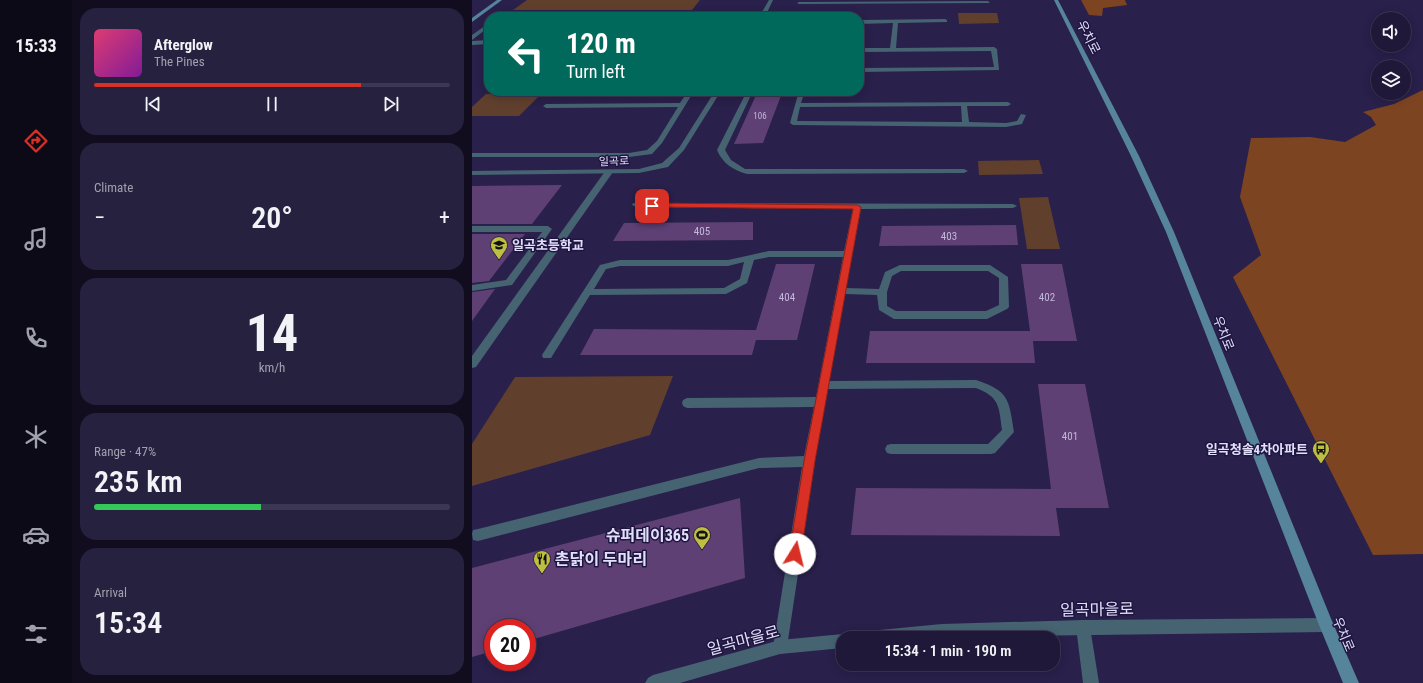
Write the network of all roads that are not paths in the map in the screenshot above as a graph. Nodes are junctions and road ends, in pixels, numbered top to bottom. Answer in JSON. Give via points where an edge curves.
{"nodes":[{"id":1,"x":500,"y":0,"type":"edge"},
{"id":2,"x":771,"y":0,"type":"edge"},
{"id":3,"x":1056,"y":0,"type":"edge"},
{"id":4,"x":880,"y":2,"type":"edge"},
{"id":5,"x":988,"y":2,"type":"dead end"},
{"id":6,"x":799,"y":3,"type":"dead end"},
{"id":7,"x":765,"y":12,"type":"edge"},
{"id":8,"x":472,"y":20,"type":"edge"},
{"id":9,"x":896,"y":21,"type":"junction"},
{"id":10,"x":945,"y":21,"type":"dead end"},
{"id":11,"x":864,"y":22,"type":"edge"},
{"id":12,"x":484,"y":29,"type":"edge"},
{"id":13,"x":472,"y":38,"type":"edge"},
{"id":14,"x":484,"y":42,"type":"edge"},
{"id":15,"x":472,"y":43,"type":"edge"},
{"id":16,"x":893,"y":49,"type":"junction"},
{"id":17,"x":864,"y":50,"type":"edge"},
{"id":18,"x":864,"y":70,"type":"edge"},
{"id":19,"x":688,"y":96,"type":"edge"},
{"id":20,"x":715,"y":96,"type":"edge"},
{"id":21,"x":748,"y":96,"type":"edge"},
{"id":22,"x":800,"y":96,"type":"edge"},
{"id":23,"x":964,"y":104,"type":"junction"},
{"id":24,"x":1008,"y":104,"type":"dead end"},
{"id":25,"x":682,"y":105,"type":"junction"},
{"id":26,"x":797,"y":105,"type":"junction"},
{"id":27,"x":546,"y":106,"type":"dead end"},
{"id":28,"x":1023,"y":115,"type":"dead end"},
{"id":29,"x":966,"y":124,"type":"junction"},
{"id":30,"x":472,"y":155,"type":"edge"},
{"id":31,"x":964,"y":171,"type":"dead end"},
{"id":32,"x":609,"y":172,"type":"junction"},
{"id":33,"x":472,"y":173,"type":"edge"},
{"id":34,"x":636,"y":206,"type":"dead end"},
{"id":35,"x":1013,"y":206,"type":"dead end"},
{"id":36,"x":857,"y":207,"type":"junction"},
{"id":37,"x":472,"y":230,"type":"edge"},
{"id":38,"x":849,"y":254,"type":"junction"},
{"id":39,"x":750,"y":258,"type":"junction"},
{"id":40,"x":472,"y":288,"type":"edge"},
{"id":41,"x":841,"y":291,"type":"junction"},
{"id":42,"x":587,"y":292,"type":"junction"},
{"id":43,"x":882,"y":292,"type":"junction"},
{"id":44,"x":547,"y":355,"type":"dead end"},
{"id":45,"x":472,"y":364,"type":"edge"},
{"id":46,"x":824,"y":385,"type":"junction"},
{"id":47,"x":821,"y":402,"type":"junction"},
{"id":48,"x":687,"y":403,"type":"dead end"},
{"id":49,"x":891,"y":449,"type":"dead end"},
{"id":50,"x":810,"y":461,"type":"junction"},
{"id":51,"x":478,"y":535,"type":"dead end"},
{"id":52,"x":1326,"y":625,"type":"junction"},
{"id":53,"x":1083,"y":627,"type":"junction"},
{"id":54,"x":942,"y":631,"type":"edge"},
{"id":55,"x":836,"y":642,"type":"edge"},
{"id":56,"x":780,"y":647,"type":"junction"},
{"id":57,"x":653,"y":683,"type":"edge"},
{"id":58,"x":1091,"y":683,"type":"edge"},
{"id":59,"x":1351,"y":683,"type":"edge"}],
"edges":[{"from":1,"to":8,"type":"main road"},
{"from":2,"to":7,"type":"street"},
{"from":3,"to":52,"type":"main road","name":"우치로","via":[[1135,156],[1170,232]]},
{"from":4,"to":5,"type":"street"},
{"from":4,"to":6,"type":"street"},
{"from":9,"to":10,"type":"street"},
{"from":9,"to":11,"type":"street"},
{"from":9,"to":16,"type":"street"},
{"from":12,"to":13,"type":"street"},
{"from":14,"to":15,"type":"street"},
{"from":16,"to":17,"type":"street"},
{"from":16,"to":18,"type":"street","via":[[994,49],[997,69]]},
{"from":19,"to":25,"type":"street"},
{"from":20,"to":32,"type":"street","name":"일곡로","via":[[682,149],[665,165],[639,171]]},
{"from":21,"to":31,"type":"street","via":[[721,150],[725,160],[736,169],[747,172]]},
{"from":22,"to":26,"type":"street"},
{"from":23,"to":24,"type":"street"},
{"from":23,"to":26,"type":"street"},
{"from":23,"to":29,"type":"street"},
{"from":25,"to":27,"type":"street"},
{"from":25,"to":30,"type":"street","via":[[660,142],[649,152],[628,155]]},
{"from":26,"to":29,"type":"street","via":[[793,123]]},
{"from":28,"to":29,"type":"street","via":[[1020,123]]},
{"from":32,"to":33,"type":"street","name":"일곡로"},
{"from":32,"to":45,"type":"street"},
{"from":34,"to":36,"type":"street"},
{"from":35,"to":36,"type":"street"},
{"from":36,"to":38,"type":"street"},
{"from":37,"to":40,"type":"street","via":[[548,229],[510,283]]},
{"from":38,"to":39,"type":"street","via":[[769,254]]},
{"from":38,"to":41,"type":"street"},
{"from":39,"to":42,"type":"street","via":[[728,264],[620,263],[603,267]]},
{"from":39,"to":42,"type":"street","via":[[744,281],[726,291]]},
{"from":41,"to":43,"type":"street"},
{"from":41,"to":46,"type":"street"},
{"from":42,"to":44,"type":"street"},
{"from":43,"to":43,"type":"street","via":[[882,308],[894,315],[987,315],[1004,307],[1004,277],[990,268],[900,268],[888,274]]},
{"from":46,"to":47,"type":"street"},
{"from":46,"to":49,"type":"street","via":[[976,384],[991,389],[1004,401],[1008,432],[991,449]]},
{"from":47,"to":48,"type":"street"},
{"from":47,"to":50,"type":"street"},
{"from":50,"to":51,"type":"street","via":[[759,463]]},
{"from":50,"to":56,"type":"street"},
{"from":52,"to":53,"type":"street","name":"일곡마을로"},
{"from":52,"to":59,"type":"main road","name":"우치로"},
{"from":53,"to":54,"type":"street","name":"일곡마을로"},
{"from":53,"to":58,"type":"street"},
{"from":55,"to":56,"type":"street","name":"일곡마을로"},
{"from":56,"to":57,"type":"street","name":"일곡마을로"}]}
